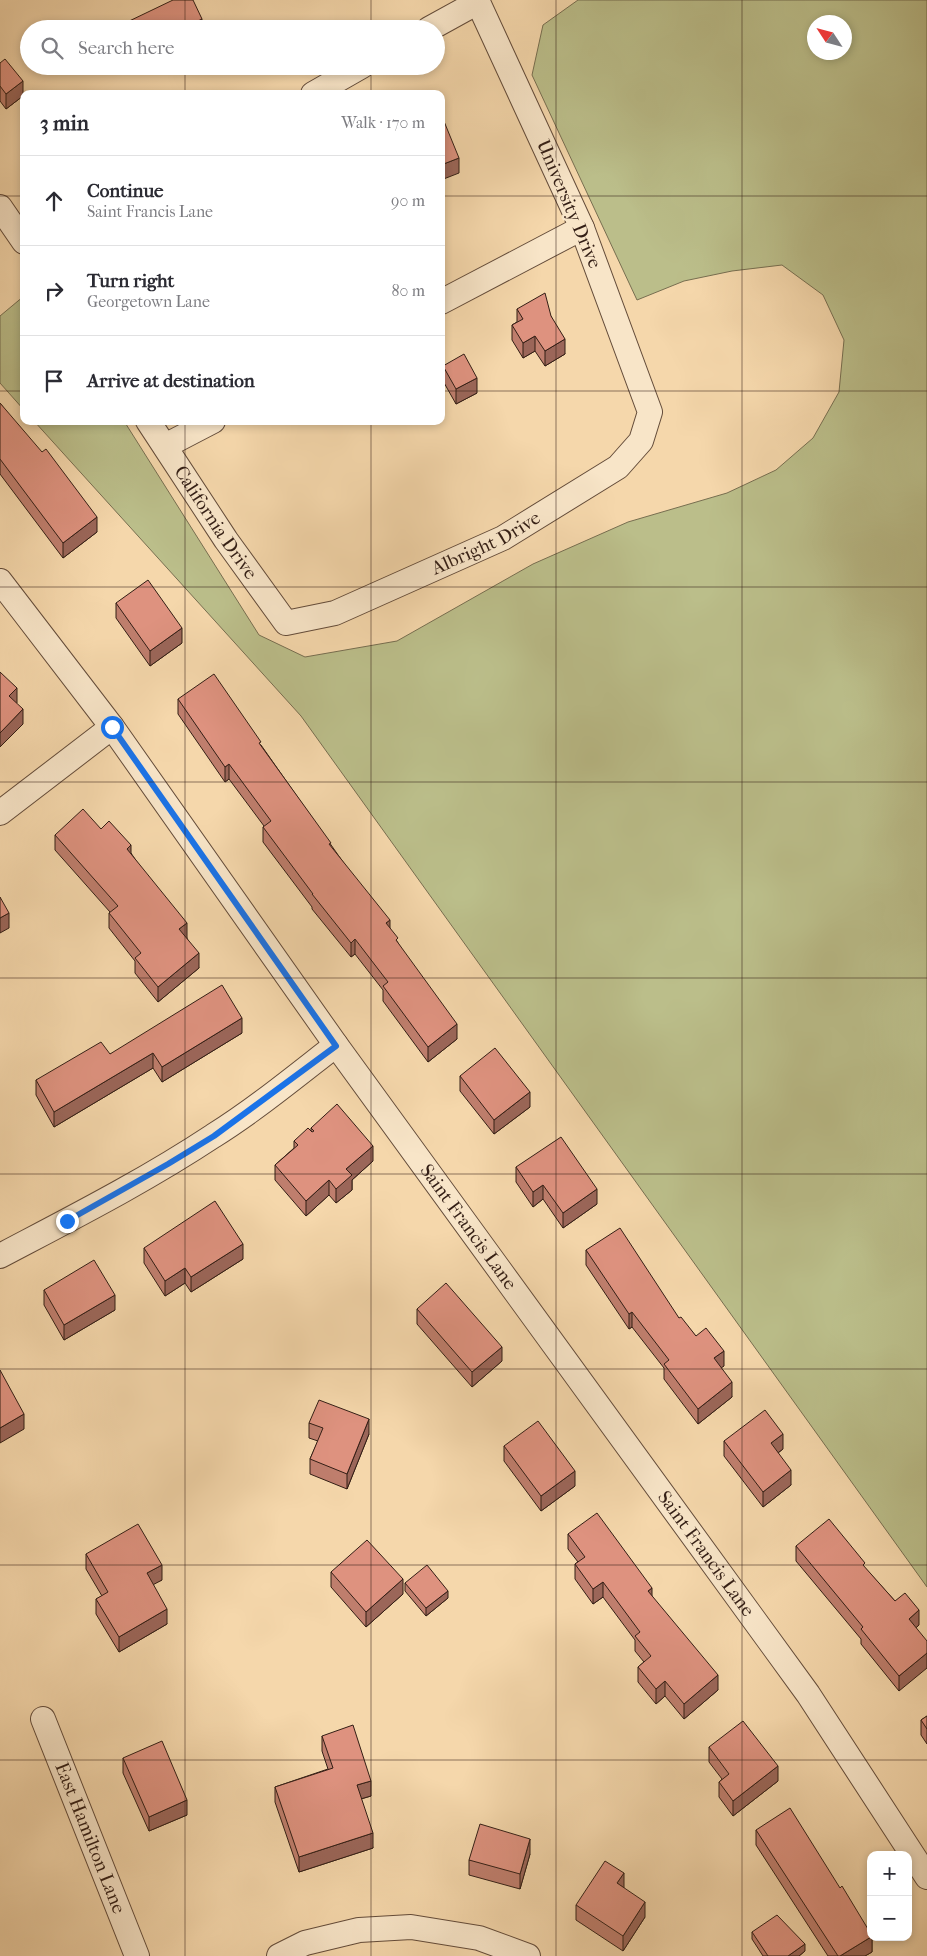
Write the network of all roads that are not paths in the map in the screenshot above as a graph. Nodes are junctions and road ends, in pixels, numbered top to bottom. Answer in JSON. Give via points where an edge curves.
{"nodes":[{"id":1,"x":478,"y":1,"type":"edge"},
{"id":2,"x":445,"y":20,"type":"edge"},
{"id":3,"x":346,"y":75,"type":"edge"},
{"id":4,"x":320,"y":90,"type":"edge"},
{"id":5,"x":0,"y":207,"type":"edge"},
{"id":6,"x":582,"y":228,"type":"junction"},
{"id":7,"x":20,"y":236,"type":"edge"},
{"id":8,"x":445,"y":300,"type":"edge"},
{"id":9,"x":650,"y":412,"type":"joint"},
{"id":10,"x":151,"y":425,"type":"edge"},
{"id":11,"x":205,"y":425,"type":"edge"},
{"id":12,"x":165,"y":446,"type":"junction"},
{"id":13,"x":0,"y":581,"type":"edge"},
{"id":14,"x":286,"y":622,"type":"joint"},
{"id":15,"x":112,"y":727,"type":"junction"},
{"id":16,"x":0,"y":813,"type":"edge"},
{"id":17,"x":336,"y":1046,"type":"junction"},
{"id":18,"x":0,"y":1256,"type":"edge"},
{"id":19,"x":42,"y":1719,"type":"dead end"},
{"id":20,"x":927,"y":1877,"type":"edge"},
{"id":21,"x":137,"y":1956,"type":"edge"},
{"id":22,"x":279,"y":1956,"type":"edge"},
{"id":23,"x":528,"y":1956,"type":"edge"}],
"edges":[{"from":1,"to":2,"type":"street"},
{"from":1,"to":6,"type":"street","name":"University Drive"},
{"from":3,"to":4,"type":"street"},
{"from":5,"to":7,"type":"street"},
{"from":6,"to":8,"type":"street"},
{"from":6,"to":9,"type":"street","name":"University Drive"},
{"from":9,"to":14,"type":"street","name":"Albright Drive","via":[[641,441],[618,467],[502,538],[335,613]]},
{"from":10,"to":12,"type":"street","name":"California Drive"},
{"from":11,"to":12,"type":"street"},
{"from":12,"to":14,"type":"street","name":"California Drive","via":[[226,540]]},
{"from":13,"to":15,"type":"street","name":"Saint Francis Lane"},
{"from":15,"to":16,"type":"street"},
{"from":15,"to":17,"type":"street","name":"Saint Francis Lane"},
{"from":17,"to":18,"type":"street","via":[[214,1136]]},
{"from":17,"to":20,"type":"street","name":"Saint Francis Lane","via":[[808,1694]]},
{"from":19,"to":21,"type":"street","name":"East Hamilton Lane"},
{"from":22,"to":23,"type":"street","via":[[305,1943],[359,1930],[412,1927],[479,1938]]}]}
